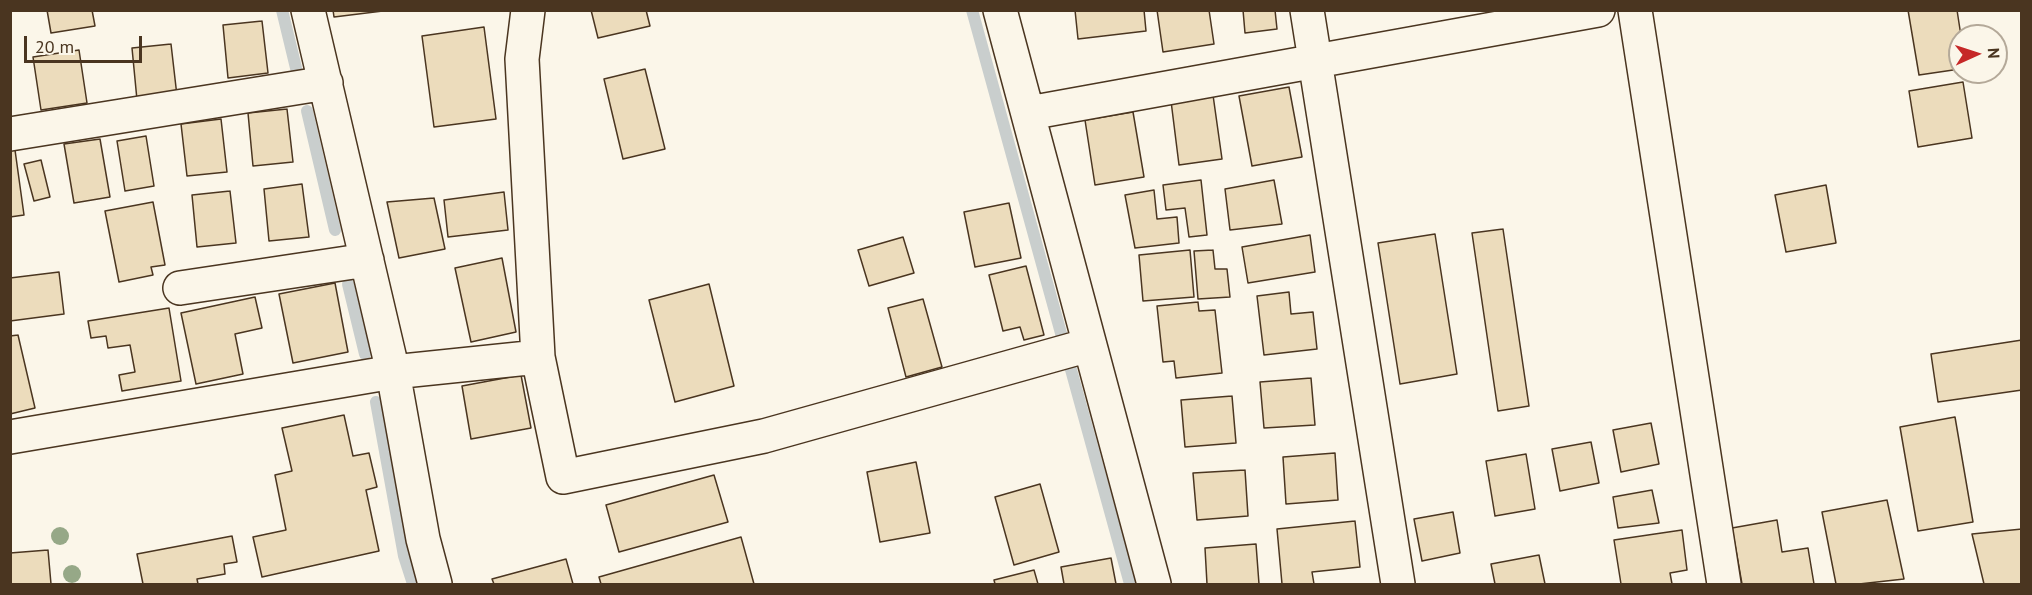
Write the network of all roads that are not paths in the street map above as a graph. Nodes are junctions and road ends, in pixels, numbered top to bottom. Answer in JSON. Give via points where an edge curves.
{"nodes":[{"id":1,"x":308,"y":10,"type":"edge"},
{"id":2,"x":528,"y":10,"type":"edge"},
{"id":3,"x":1000,"y":10,"type":"edge"},
{"id":4,"x":1307,"y":10,"type":"edge"},
{"id":5,"x":1598,"y":10,"type":"edge"},
{"id":6,"x":1635,"y":10,"type":"edge"},
{"id":7,"x":1315,"y":62,"type":"junction"},
{"id":8,"x":326,"y":83,"type":"junction"},
{"id":9,"x":1029,"y":113,"type":"junction"},
{"id":10,"x":10,"y":134,"type":"edge"},
{"id":11,"x":367,"y":260,"type":"junction"},
{"id":12,"x":180,"y":288,"type":"dead end"},
{"id":13,"x":1089,"y":345,"type":"junction"},
{"id":14,"x":538,"y":357,"type":"junction"},
{"id":15,"x":393,"y":372,"type":"junction"},
{"id":16,"x":10,"y":437,"type":"edge"},
{"id":17,"x":435,"y":585,"type":"edge"},
{"id":18,"x":1154,"y":585,"type":"edge"},
{"id":19,"x":1398,"y":585,"type":"edge"},
{"id":20,"x":1724,"y":585,"type":"edge"}],
"edges":[{"from":1,"to":8,"type":"street"},
{"from":2,"to":14,"type":"street","via":[[522,59]]},
{"from":3,"to":9,"type":"street"},
{"from":4,"to":7,"type":"street"},
{"from":5,"to":7,"type":"street"},
{"from":6,"to":20,"type":"street"},
{"from":7,"to":9,"type":"street"},
{"from":7,"to":19,"type":"street"},
{"from":8,"to":10,"type":"street"},
{"from":8,"to":11,"type":"street"},
{"from":9,"to":13,"type":"street"},
{"from":11,"to":12,"type":"street"},
{"from":11,"to":15,"type":"street"},
{"from":13,"to":14,"type":"street","via":[[764,436],[563,477]]},
{"from":13,"to":18,"type":"street"},
{"from":14,"to":15,"type":"street"},
{"from":15,"to":16,"type":"street"},
{"from":15,"to":17,"type":"street"}]}
